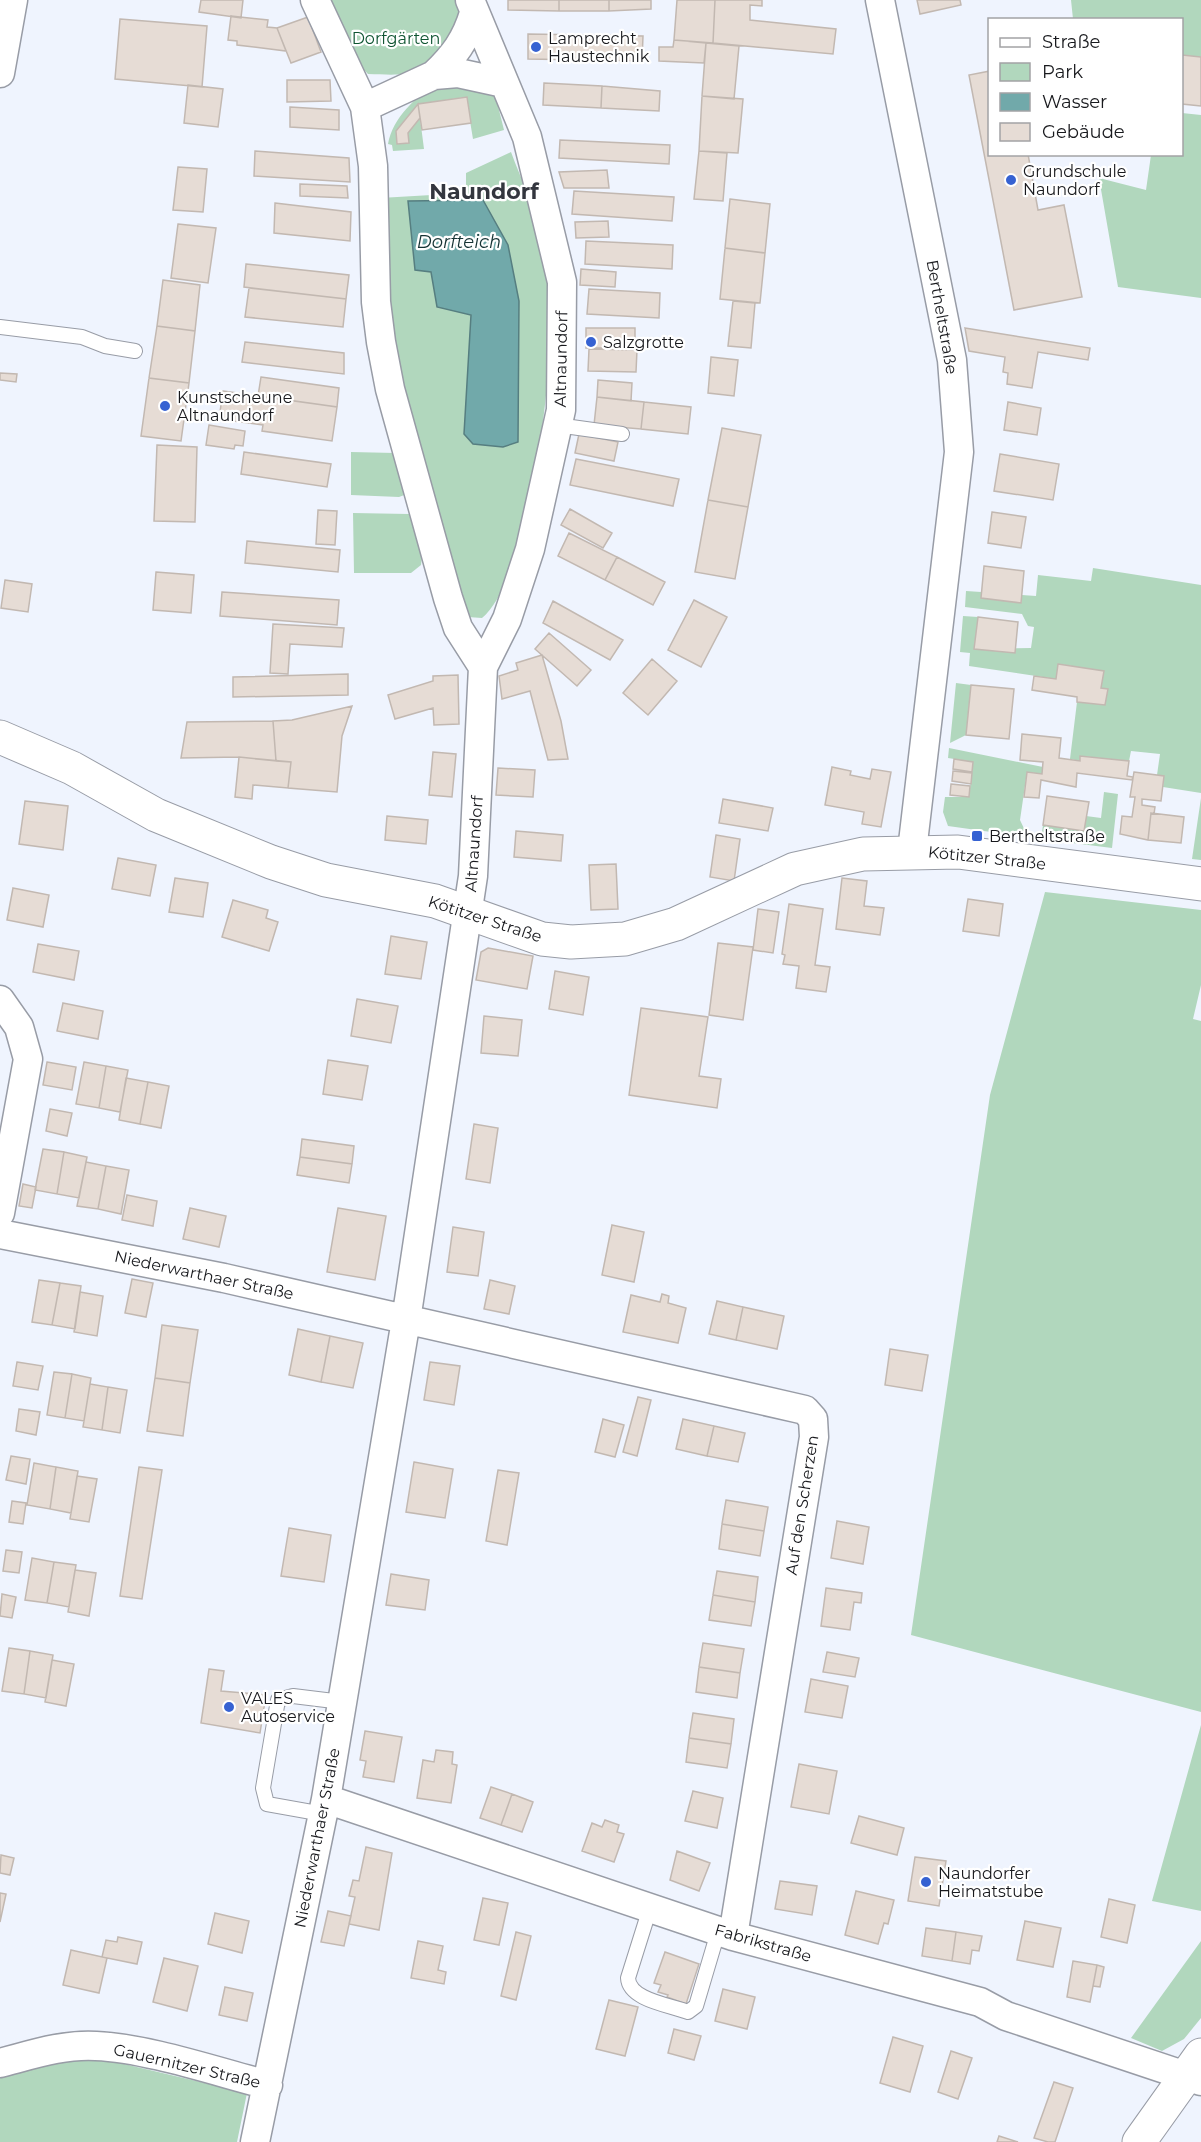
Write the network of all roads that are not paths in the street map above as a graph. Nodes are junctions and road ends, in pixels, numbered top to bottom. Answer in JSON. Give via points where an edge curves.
{"nodes":[{"id":1,"x":13,"y":0,"type":"edge"},
{"id":2,"x":315,"y":0,"type":"edge"},
{"id":3,"x":880,"y":0,"type":"edge"},
{"id":4,"x":472,"y":6,"type":"edge"},
{"id":5,"x":0,"y":73,"type":"edge"},
{"id":6,"x":434,"y":75,"type":"junction"},
{"id":7,"x":504,"y":83,"type":"junction"},
{"id":8,"x":365,"y":107,"type":"junction"},
{"id":9,"x":0,"y":327,"type":"edge"},
{"id":10,"x":135,"y":351,"type":"dead end"},
{"id":11,"x":558,"y":425,"type":"junction"},
{"id":12,"x":622,"y":434,"type":"dead end"},
{"id":13,"x":483,"y":666,"type":"junction"},
{"id":14,"x":0,"y":737,"type":"edge"},
{"id":15,"x":912,"y":851,"type":"junction"},
{"id":16,"x":1201,"y":884,"type":"edge"},
{"id":17,"x":468,"y":913,"type":"junction"},
{"id":18,"x":0,"y":1000,"type":"edge"},
{"id":19,"x":0,"y":1213,"type":"edge"},
{"id":20,"x":0,"y":1234,"type":"edge"},
{"id":21,"x":406,"y":1320,"type":"junction"},
{"id":22,"x":342,"y":1702,"type":"junction"},
{"id":23,"x":324,"y":1807,"type":"junction"},
{"id":24,"x":650,"y":1908,"type":"junction"},
{"id":25,"x":726,"y":1934,"type":"junction"},
{"id":26,"x":0,"y":2063,"type":"edge"},
{"id":27,"x":1196,"y":2071,"type":"edge"},
{"id":28,"x":268,"y":2085,"type":"junction"},
{"id":29,"x":255,"y":2142,"type":"edge"},
{"id":30,"x":1139,"y":2142,"type":"edge"}],
"edges":[{"from":1,"to":5,"type":"street"},
{"from":2,"to":8,"type":"street"},
{"from":3,"to":15,"type":"street","name":"Bertheltstraße","via":[[952,360],[959,452]]},
{"from":4,"to":6,"type":"street","name":"Altnaundorf","via":[[468,33],[456,55]]},
{"from":4,"to":7,"type":"street","name":"Altnaundorf"},
{"from":6,"to":7,"type":"street","name":"Altnaundorf","via":[[458,73]]},
{"from":6,"to":8,"type":"street","name":"Altnaundorf"},
{"from":7,"to":11,"type":"street","name":"Altnaundorf","via":[[527,137],[562,282]]},
{"from":8,"to":13,"type":"street","via":[[373,166],[376,302],[390,389],[458,628]]},
{"from":9,"to":10,"type":"lane","via":[[82,337]]},
{"from":11,"to":12,"type":"lane"},
{"from":11,"to":13,"type":"street","name":"Altnaundorf","via":[[530,549],[507,619]]},
{"from":13,"to":17,"type":"street","name":"Altnaundorf"},
{"from":14,"to":17,"type":"street","name":"Kötitzer Straße","via":[[72,768],[156,815],[260,858],[326,880],[423,898]]},
{"from":15,"to":16,"type":"street","name":"Kötitzer Straße","via":[[958,852]]},
{"from":15,"to":17,"type":"street","name":"Kötitzer Straße","via":[[863,854],[795,869],[676,924],[625,939],[542,939]]},
{"from":17,"to":21,"type":"street","name":"Niederwarthaer Straße"},
{"from":18,"to":19,"type":"street","via":[[19,1027],[28,1059]]},
{"from":20,"to":21,"type":"street","name":"Niederwarthaer Straße","via":[[224,1278]]},
{"from":21,"to":22,"type":"street","name":"Niederwarthaer Straße"},
{"from":21,"to":25,"type":"street","name":"Auf den Scherzen","via":[[805,1410],[813,1419],[814,1437]]},
{"from":22,"to":23,"type":"street","name":"Niederwarthaer Straße"},
{"from":22,"to":23,"type":"lane","via":[[293,1696],[278,1700],[263,1788],[267,1804]]},
{"from":23,"to":24,"type":"street","name":"Fabrikstraße"},
{"from":23,"to":28,"type":"street","name":"Niederwarthaer Straße"},
{"from":24,"to":25,"type":"street","name":"Fabrikstraße"},
{"from":24,"to":25,"type":"lane","via":[[628,1978],[629,1986],[637,1994],[687,2012],[696,2006]]},
{"from":25,"to":27,"type":"street","name":"Fabrikstraße","via":[[980,2002],[1006,2016]]},
{"from":26,"to":28,"type":"street","name":"Gauernitzer Straße","via":[[49,2050],[95,2046],[141,2053]]},
{"from":27,"to":30,"type":"street"},
{"from":28,"to":29,"type":"street","name":"Niederwarthaer Straße"}]}
